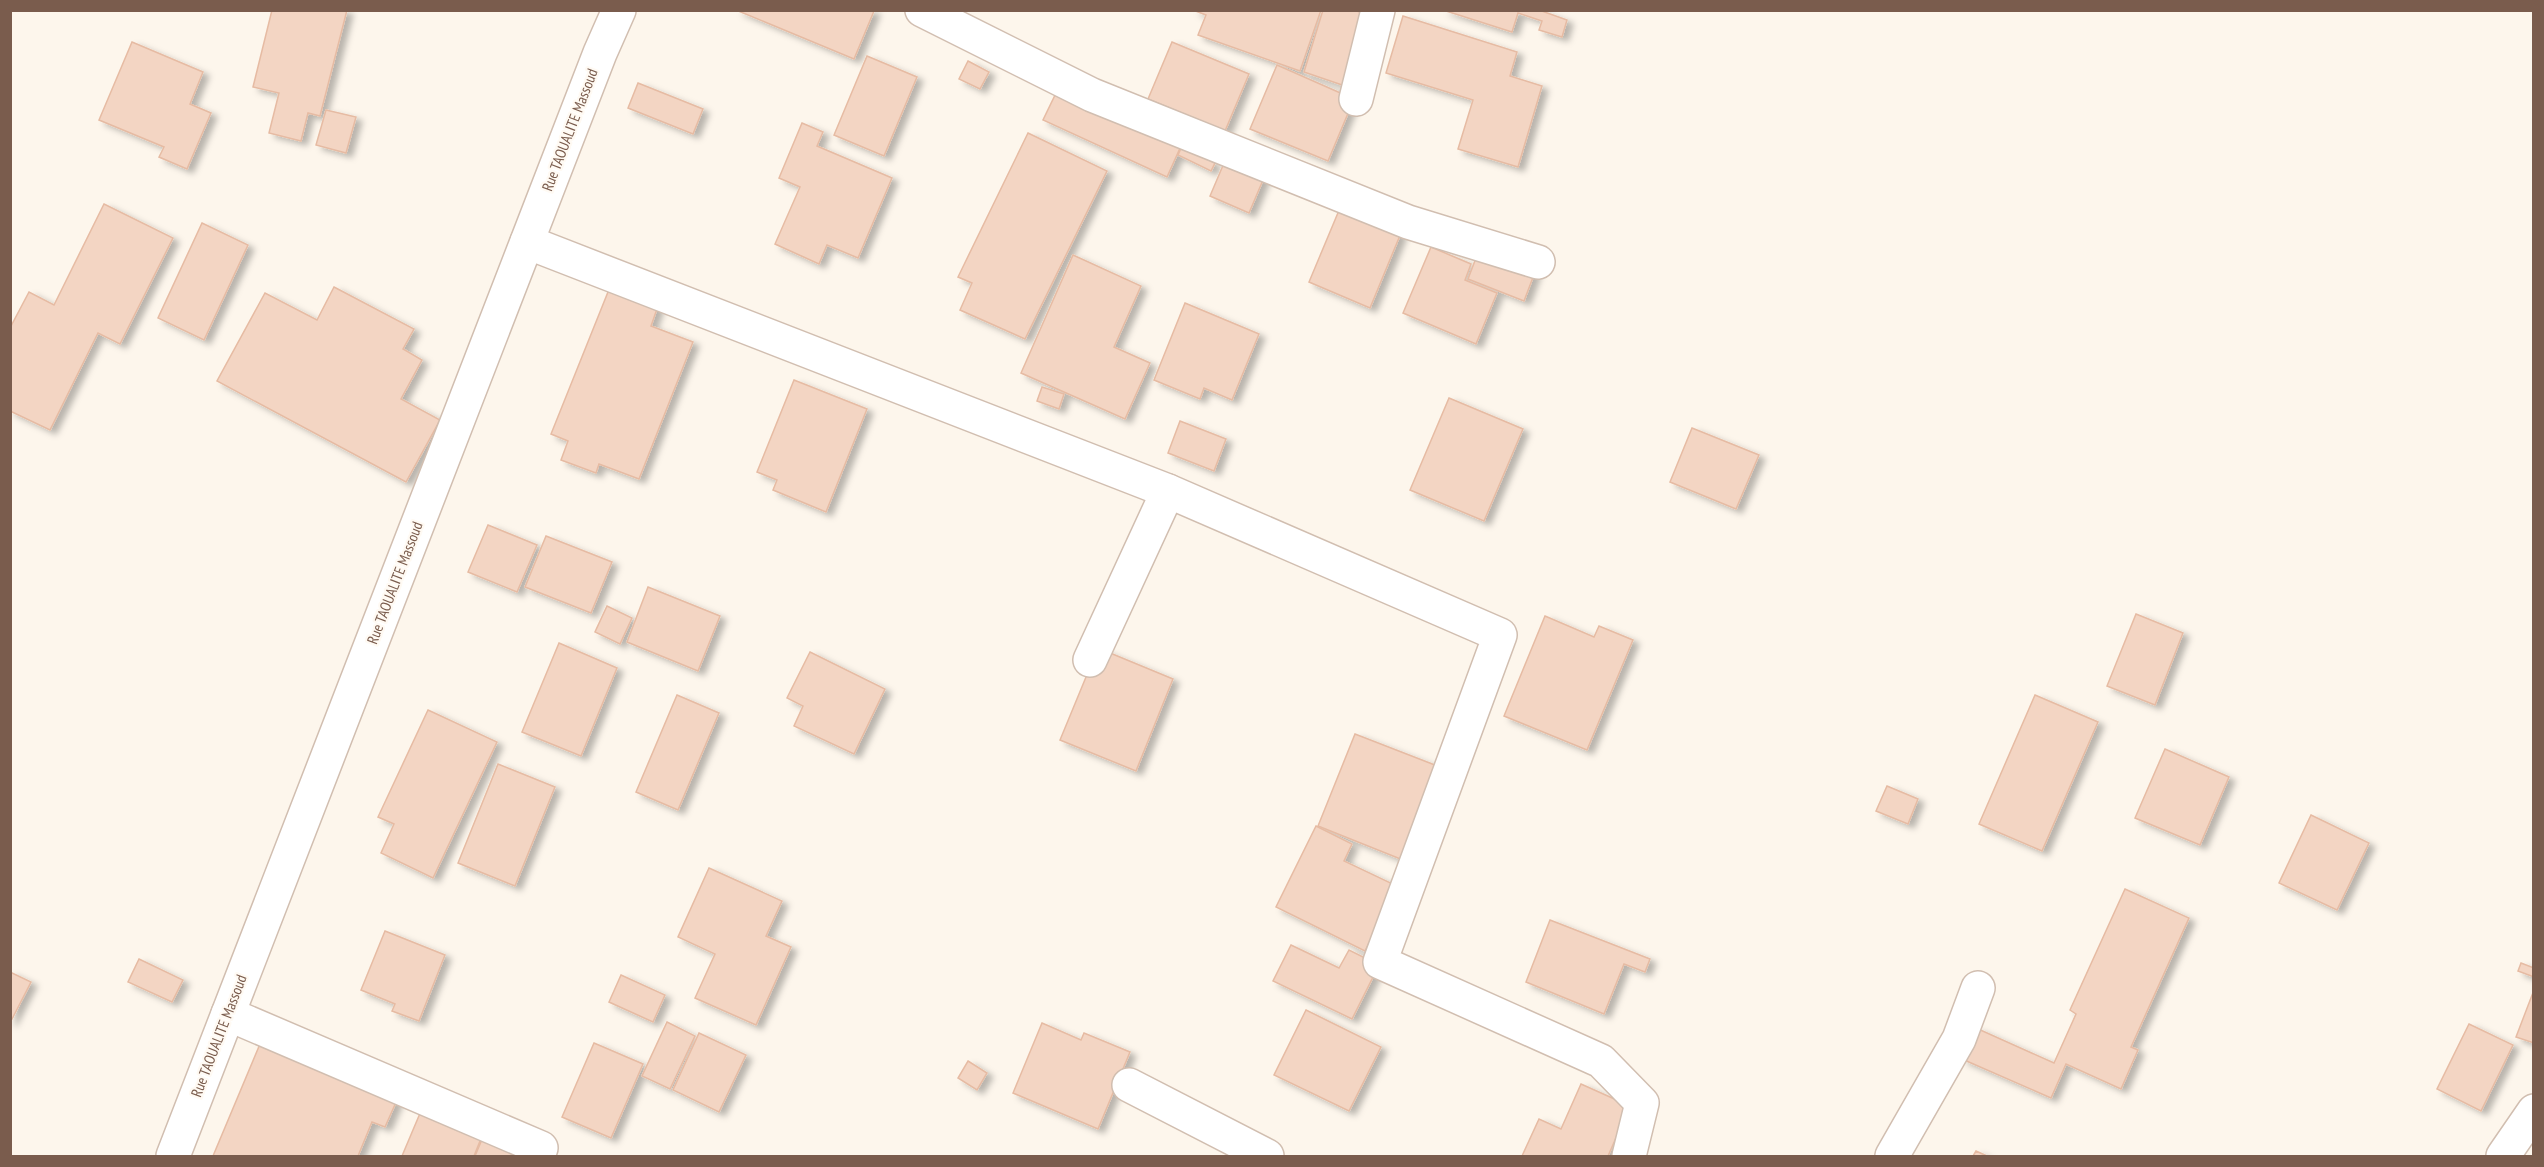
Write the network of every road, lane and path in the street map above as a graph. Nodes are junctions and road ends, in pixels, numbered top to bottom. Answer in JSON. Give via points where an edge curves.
{"nodes":[{"id":1,"x":619,"y":10,"type":"edge"},
{"id":2,"x":922,"y":10,"type":"edge"},
{"id":3,"x":1378,"y":10,"type":"edge"},
{"id":4,"x":1356,"y":99,"type":"dead end"},
{"id":5,"x":527,"y":242,"type":"junction"},
{"id":6,"x":1538,"y":262,"type":"dead end"},
{"id":7,"x":1168,"y":491,"type":"junction"},
{"id":8,"x":1089,"y":660,"type":"dead end"},
{"id":9,"x":1978,"y":988,"type":"dead end"},
{"id":10,"x":228,"y":1014,"type":"junction"},
{"id":11,"x":1129,"y":1085,"type":"dead end"},
{"id":12,"x":2534,"y":1112,"type":"edge"},
{"id":13,"x":541,"y":1148,"type":"dead end"},
{"id":14,"x":173,"y":1156,"type":"edge"},
{"id":15,"x":1267,"y":1156,"type":"edge"},
{"id":16,"x":1629,"y":1156,"type":"edge"},
{"id":17,"x":1892,"y":1156,"type":"edge"},
{"id":18,"x":2503,"y":1156,"type":"edge"}],
"edges":[{"from":1,"to":5,"type":"street","name":"Rue TAOUALITE Massoud"},
{"from":2,"to":6,"type":"street","via":[[1092,95],[1408,222]]},
{"from":3,"to":4,"type":"street"},
{"from":5,"to":7,"type":"street"},
{"from":5,"to":10,"type":"street","name":"Rue TAOUALITE Massoud"},
{"from":7,"to":8,"type":"street"},
{"from":7,"to":16,"type":"street","via":[[1500,635],[1380,962],[1601,1060],[1642,1103]]},
{"from":9,"to":17,"type":"street","via":[[1959,1039]]},
{"from":10,"to":13,"type":"street"},
{"from":10,"to":14,"type":"street","name":"Rue TAOUALITE Massoud"},
{"from":11,"to":15,"type":"street"},
{"from":12,"to":18,"type":"street"}]}
